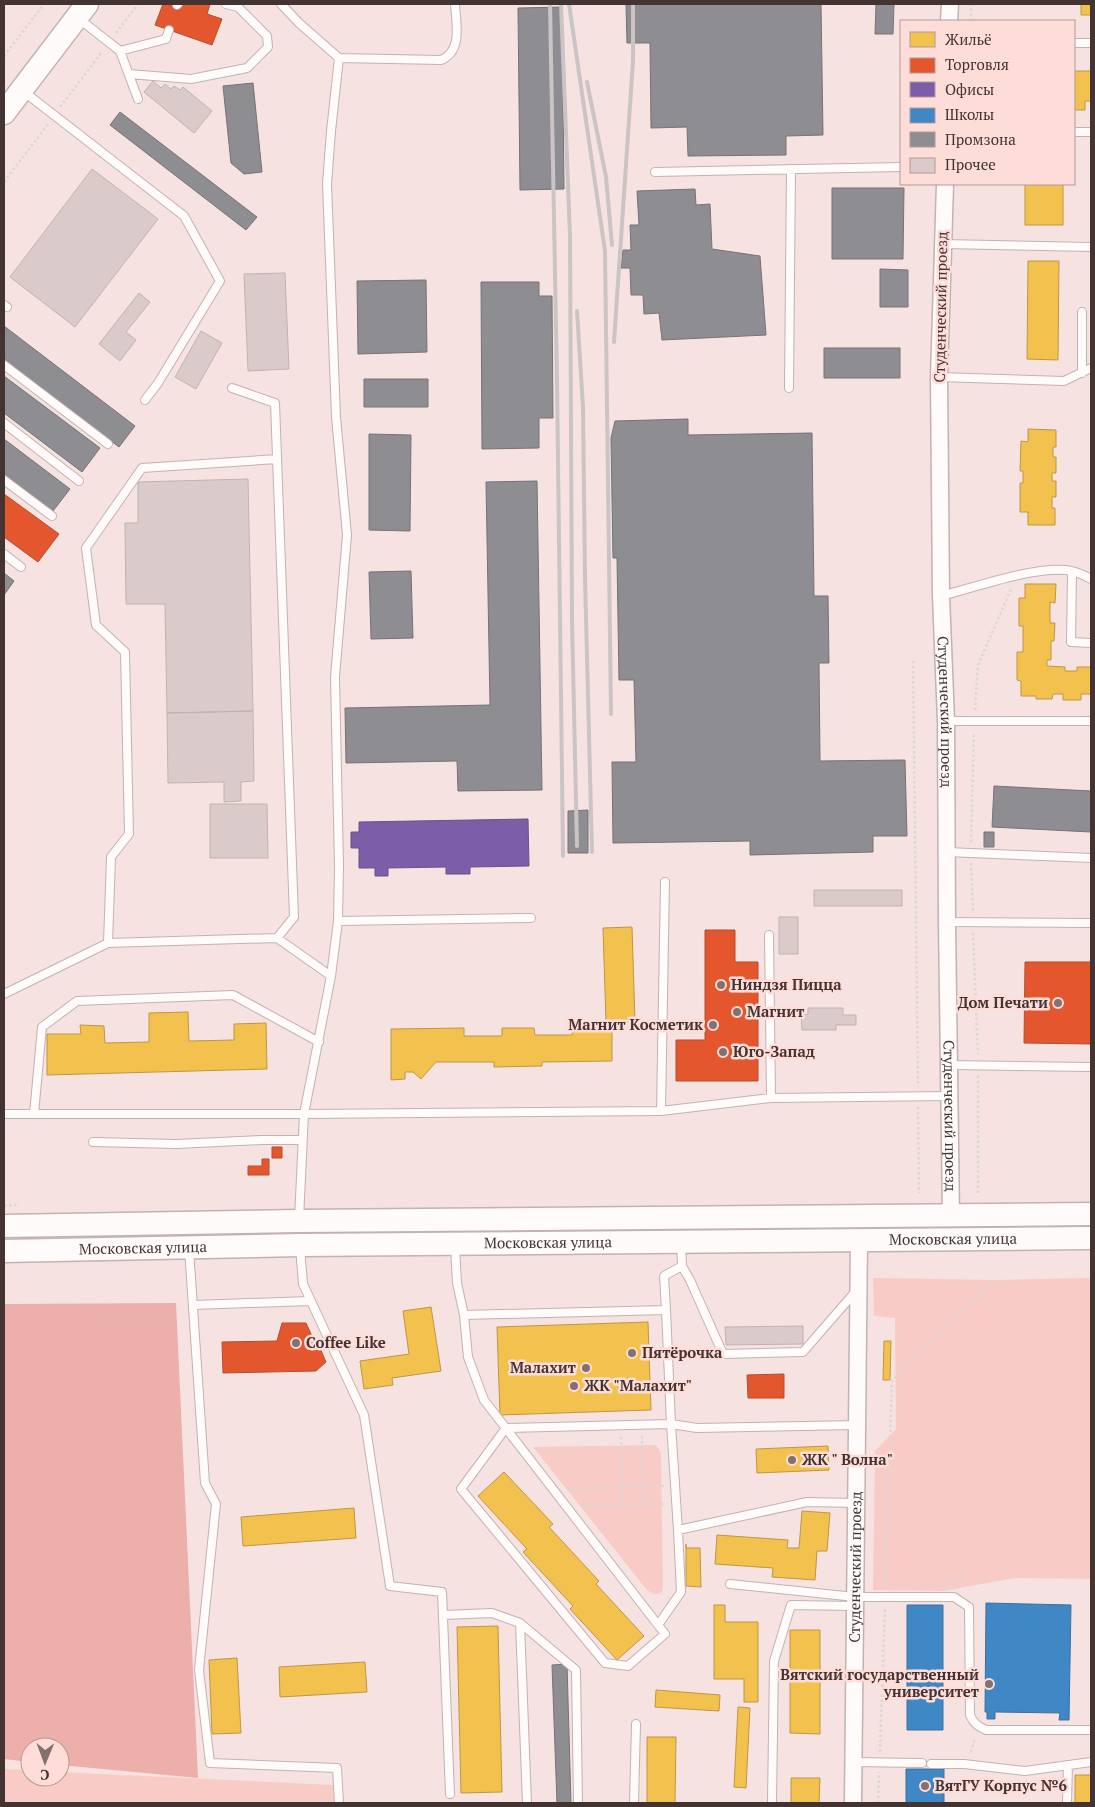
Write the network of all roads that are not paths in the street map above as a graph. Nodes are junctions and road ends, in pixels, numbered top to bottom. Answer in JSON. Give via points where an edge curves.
{"nodes":[{"id":1,"x":226,"y":4,"type":"edge"},
{"id":2,"x":280,"y":4,"type":"edge"},
{"id":3,"x":455,"y":4,"type":"edge"},
{"id":4,"x":950,"y":4,"type":"edge"},
{"id":5,"x":82,"y":11,"type":"edge"},
{"id":6,"x":949,"y":20,"type":"edge"},
{"id":7,"x":169,"y":30,"type":"dead end"},
{"id":8,"x":1075,"y":43,"type":"edge"},
{"id":9,"x":1091,"y":43,"type":"edge"},
{"id":10,"x":120,"y":51,"type":"junction"},
{"id":11,"x":339,"y":58,"type":"junction"},
{"id":12,"x":129,"y":74,"type":"junction"},
{"id":13,"x":22,"y":90,"type":"junction"},
{"id":14,"x":138,"y":99,"type":"dead end"},
{"id":15,"x":4,"y":113,"type":"edge"},
{"id":16,"x":1077,"y":132,"type":"dead end"},
{"id":17,"x":1091,"y":132,"type":"edge"},
{"id":18,"x":900,"y":167,"type":"edge"},
{"id":19,"x":791,"y":169,"type":"junction"},
{"id":20,"x":655,"y":172,"type":"dead end"},
{"id":21,"x":945,"y":185,"type":"edge"},
{"id":22,"x":943,"y":244,"type":"junction"},
{"id":23,"x":1091,"y":246,"type":"edge"},
{"id":24,"x":1082,"y":312,"type":"dead end"},
{"id":25,"x":4,"y":365,"type":"edge"},
{"id":26,"x":1091,"y":368,"type":"edge"},
{"id":27,"x":1082,"y":374,"type":"junction"},
{"id":28,"x":939,"y":378,"type":"junction"},
{"id":29,"x":232,"y":388,"type":"dead end"},
{"id":30,"x":789,"y":388,"type":"dead end"},
{"id":31,"x":145,"y":400,"type":"dead end"},
{"id":32,"x":4,"y":423,"type":"edge"},
{"id":33,"x":108,"y":444,"type":"dead end"},
{"id":34,"x":277,"y":459,"type":"junction"},
{"id":35,"x":4,"y":480,"type":"edge"},
{"id":36,"x":79,"y":480,"type":"dead end"},
{"id":37,"x":52,"y":516,"type":"dead end"},
{"id":38,"x":4,"y":554,"type":"edge"},
{"id":39,"x":21,"y":567,"type":"dead end"},
{"id":40,"x":1072,"y":572,"type":"junction"},
{"id":41,"x":1091,"y":579,"type":"edge"},
{"id":42,"x":941,"y":596,"type":"junction"},
{"id":43,"x":1091,"y":643,"type":"edge"},
{"id":44,"x":946,"y":721,"type":"junction"},
{"id":45,"x":1091,"y":721,"type":"edge"},
{"id":46,"x":947,"y":852,"type":"junction"},
{"id":47,"x":1091,"y":858,"type":"edge"},
{"id":48,"x":665,"y":882,"type":"dead end"},
{"id":49,"x":531,"y":918,"type":"dead end"},
{"id":50,"x":338,"y":921,"type":"junction"},
{"id":51,"x":947,"y":922,"type":"junction"},
{"id":52,"x":1091,"y":923,"type":"edge"},
{"id":53,"x":768,"y":935,"type":"dead end"},
{"id":54,"x":277,"y":938,"type":"junction"},
{"id":55,"x":108,"y":943,"type":"junction"},
{"id":56,"x":331,"y":976,"type":"junction"},
{"id":57,"x":4,"y":994,"type":"edge"},
{"id":58,"x":319,"y":1042,"type":"junction"},
{"id":59,"x":950,"y":1065,"type":"junction"},
{"id":60,"x":1091,"y":1067,"type":"edge"},
{"id":61,"x":950,"y":1096,"type":"junction"},
{"id":62,"x":771,"y":1098,"type":"junction"},
{"id":63,"x":661,"y":1111,"type":"junction"},
{"id":64,"x":4,"y":1114,"type":"edge"},
{"id":65,"x":34,"y":1114,"type":"junction"},
{"id":66,"x":304,"y":1114,"type":"junction"},
{"id":67,"x":302,"y":1140,"type":"junction"},
{"id":68,"x":92,"y":1142,"type":"dead end"},
{"id":69,"x":1091,"y":1214,"type":"edge"},
{"id":70,"x":951,"y":1216,"type":"junction"},
{"id":71,"x":299,"y":1221,"type":"junction"},
{"id":72,"x":4,"y":1226,"type":"edge"},
{"id":73,"x":1091,"y":1238,"type":"edge"},
{"id":74,"x":860,"y":1240,"type":"junction"},
{"id":75,"x":952,"y":1240,"type":"junction"},
{"id":76,"x":681,"y":1241,"type":"junction"},
{"id":77,"x":455,"y":1244,"type":"junction"},
{"id":78,"x":300,"y":1245,"type":"junction"},
{"id":79,"x":189,"y":1247,"type":"junction"},
{"id":80,"x":4,"y":1251,"type":"edge"},
{"id":81,"x":682,"y":1266,"type":"junction"},
{"id":82,"x":859,"y":1287,"type":"junction"},
{"id":83,"x":310,"y":1301,"type":"junction"},
{"id":84,"x":193,"y":1305,"type":"junction"},
{"id":85,"x":666,"y":1310,"type":"junction"},
{"id":86,"x":464,"y":1315,"type":"junction"},
{"id":87,"x":671,"y":1424,"type":"junction"},
{"id":88,"x":857,"y":1425,"type":"junction"},
{"id":89,"x":506,"y":1428,"type":"junction"},
{"id":90,"x":856,"y":1503,"type":"junction"},
{"id":91,"x":678,"y":1530,"type":"junction"},
{"id":92,"x":730,"y":1584,"type":"dead end"},
{"id":93,"x":855,"y":1601,"type":"junction"},
{"id":94,"x":443,"y":1615,"type":"junction"},
{"id":95,"x":520,"y":1622,"type":"junction"},
{"id":96,"x":658,"y":1625,"type":"junction"},
{"id":97,"x":636,"y":1724,"type":"dead end"},
{"id":98,"x":1091,"y":1730,"type":"edge"},
{"id":99,"x":853,"y":1762,"type":"junction"},
{"id":100,"x":1091,"y":1762,"type":"edge"},
{"id":101,"x":922,"y":1763,"type":"dead end"},
{"id":102,"x":931,"y":1764,"type":"dead end"},
{"id":103,"x":1068,"y":1765,"type":"junction"},
{"id":104,"x":450,"y":1794,"type":"dead end"},
{"id":105,"x":339,"y":1803,"type":"edge"},
{"id":106,"x":527,"y":1803,"type":"edge"},
{"id":107,"x":578,"y":1803,"type":"edge"},
{"id":108,"x":634,"y":1803,"type":"edge"},
{"id":109,"x":772,"y":1803,"type":"edge"},
{"id":110,"x":853,"y":1803,"type":"edge"},
{"id":111,"x":1067,"y":1803,"type":"edge"}],
"edges":[{"from":1,"to":12,"type":"lane","via":[[238,7],[267,36],[268,47],[247,68],[191,79]]},
{"from":2,"to":11,"type":"lane"},
{"from":3,"to":11,"type":"lane","via":[[456,42],[452,53],[441,60]]},
{"from":4,"to":6,"type":"street"},
{"from":5,"to":10,"type":"lane"},
{"from":5,"to":13,"type":"main road"},
{"from":7,"to":10,"type":"lane","via":[[166,40]]},
{"from":8,"to":9,"type":"lane"},
{"from":10,"to":12,"type":"lane"},
{"from":11,"to":50,"type":"lane","via":[[327,184],[336,417],[348,535],[335,677]]},
{"from":12,"to":14,"type":"lane"},
{"from":13,"to":15,"type":"main road"},
{"from":13,"to":31,"type":"lane","via":[[184,216],[220,280]]},
{"from":16,"to":17,"type":"lane"},
{"from":18,"to":19,"type":"lane"},
{"from":19,"to":20,"type":"lane"},
{"from":19,"to":30,"type":"lane"},
{"from":21,"to":22,"type":"street","name":"Студенческий проезд"},
{"from":22,"to":23,"type":"lane"},
{"from":22,"to":28,"type":"street","name":"Студенческий проезд"},
{"from":24,"to":27,"type":"lane"},
{"from":25,"to":33,"type":"lane"},
{"from":26,"to":27,"type":"lane"},
{"from":27,"to":28,"type":"lane","via":[[1064,381]]},
{"from":28,"to":42,"type":"street","name":"Студенческий проезд"},
{"from":29,"to":34,"type":"lane","via":[[275,403]]},
{"from":32,"to":36,"type":"lane"},
{"from":34,"to":54,"type":"lane","via":[[294,917]]},
{"from":34,"to":55,"type":"lane","via":[[142,468],[86,548],[96,625],[125,652],[130,834],[111,857]]},
{"from":35,"to":37,"type":"lane"},
{"from":38,"to":39,"type":"lane"},
{"from":40,"to":41,"type":"lane"},
{"from":40,"to":42,"type":"lane","via":[[1054,570],[1016,576]]},
{"from":40,"to":43,"type":"lane","via":[[1071,642]]},
{"from":42,"to":44,"type":"street","name":"Студенческий проезд"},
{"from":44,"to":45,"type":"lane"},
{"from":44,"to":46,"type":"street","name":"Студенческий проезд"},
{"from":46,"to":47,"type":"lane"},
{"from":46,"to":51,"type":"street","name":"Студенческий проезд"},
{"from":48,"to":63,"type":"lane"},
{"from":49,"to":50,"type":"lane"},
{"from":50,"to":56,"type":"lane"},
{"from":51,"to":52,"type":"lane"},
{"from":51,"to":59,"type":"street","name":"Студенческий проезд"},
{"from":53,"to":62,"type":"lane"},
{"from":54,"to":55,"type":"lane"},
{"from":54,"to":56,"type":"lane"},
{"from":55,"to":57,"type":"lane"},
{"from":56,"to":58,"type":"lane"},
{"from":58,"to":65,"type":"lane","via":[[233,995],[77,1001],[42,1027]]},
{"from":58,"to":66,"type":"lane"},
{"from":59,"to":60,"type":"lane"},
{"from":59,"to":61,"type":"street","name":"Студенческий проезд"},
{"from":61,"to":62,"type":"lane"},
{"from":61,"to":70,"type":"street","name":"Студенческий проезд"},
{"from":62,"to":63,"type":"lane"},
{"from":63,"to":66,"type":"lane"},
{"from":64,"to":65,"type":"lane"},
{"from":65,"to":66,"type":"lane"},
{"from":66,"to":67,"type":"lane"},
{"from":67,"to":68,"type":"lane","via":[[176,1144]]},
{"from":67,"to":71,"type":"lane"},
{"from":69,"to":70,"type":"main road","name":"Московская улица"},
{"from":70,"to":71,"type":"main road","name":"Московская улица"},
{"from":70,"to":75,"type":"main road","name":"Студенческий проезд"},
{"from":71,"to":72,"type":"main road","name":"Московская улица"},
{"from":73,"to":75,"type":"main road","name":"Московская улица"},
{"from":74,"to":75,"type":"main road","name":"Московская улица"},
{"from":74,"to":76,"type":"main road","name":"Московская улица"},
{"from":74,"to":82,"type":"street","name":"Студенческий проезд"},
{"from":76,"to":77,"type":"main road","name":"Московская улица"},
{"from":76,"to":81,"type":"lane"},
{"from":77,"to":78,"type":"main road","name":"Московская улица"},
{"from":77,"to":86,"type":"lane","via":[[457,1283]]},
{"from":78,"to":79,"type":"main road","name":"Московская улица"},
{"from":78,"to":83,"type":"lane","via":[[303,1284]]},
{"from":79,"to":80,"type":"main road","name":"Московская улица"},
{"from":79,"to":84,"type":"lane"},
{"from":81,"to":82,"type":"lane","via":[[723,1354],[803,1352]]},
{"from":81,"to":85,"type":"lane","via":[[664,1276]]},
{"from":82,"to":88,"type":"street","name":"Студенческий проезд"},
{"from":83,"to":84,"type":"lane"},
{"from":83,"to":94,"type":"lane","via":[[364,1415],[390,1586],[442,1592]]},
{"from":84,"to":105,"type":"lane","via":[[205,1483],[216,1504],[199,1670],[210,1763],[337,1768]]},
{"from":85,"to":86,"type":"lane"},
{"from":85,"to":87,"type":"lane"},
{"from":86,"to":89,"type":"lane","via":[[468,1357],[484,1400]]},
{"from":87,"to":88,"type":"lane","via":[[697,1428]]},
{"from":87,"to":89,"type":"lane"},
{"from":87,"to":91,"type":"lane"},
{"from":88,"to":90,"type":"street","name":"Студенческий проезд"},
{"from":89,"to":96,"type":"lane"},
{"from":89,"to":96,"type":"lane","via":[[461,1489],[604,1663],[628,1666],[665,1634]]},
{"from":90,"to":91,"type":"lane","via":[[807,1502]]},
{"from":90,"to":93,"type":"street","name":"Студенческий проезд"},
{"from":91,"to":96,"type":"lane","via":[[681,1592]]},
{"from":92,"to":93,"type":"lane"},
{"from":93,"to":98,"type":"lane","via":[[885,1597],[954,1597],[969,1607],[970,1714],[978,1726],[986,1730]]},
{"from":93,"to":99,"type":"street","name":"Студенческий проезд"},
{"from":93,"to":109,"type":"lane","via":[[792,1605],[774,1661]]},
{"from":94,"to":95,"type":"lane","via":[[492,1613]]},
{"from":94,"to":104,"type":"lane"},
{"from":95,"to":106,"type":"lane"},
{"from":95,"to":107,"type":"lane","via":[[576,1670]]},
{"from":97,"to":108,"type":"lane"},
{"from":99,"to":101,"type":"lane"},
{"from":99,"to":110,"type":"street","name":"Студенческий проезд"},
{"from":100,"to":103,"type":"lane"},
{"from":102,"to":103,"type":"lane","via":[[1025,1770]]},
{"from":103,"to":111,"type":"lane"}]}
